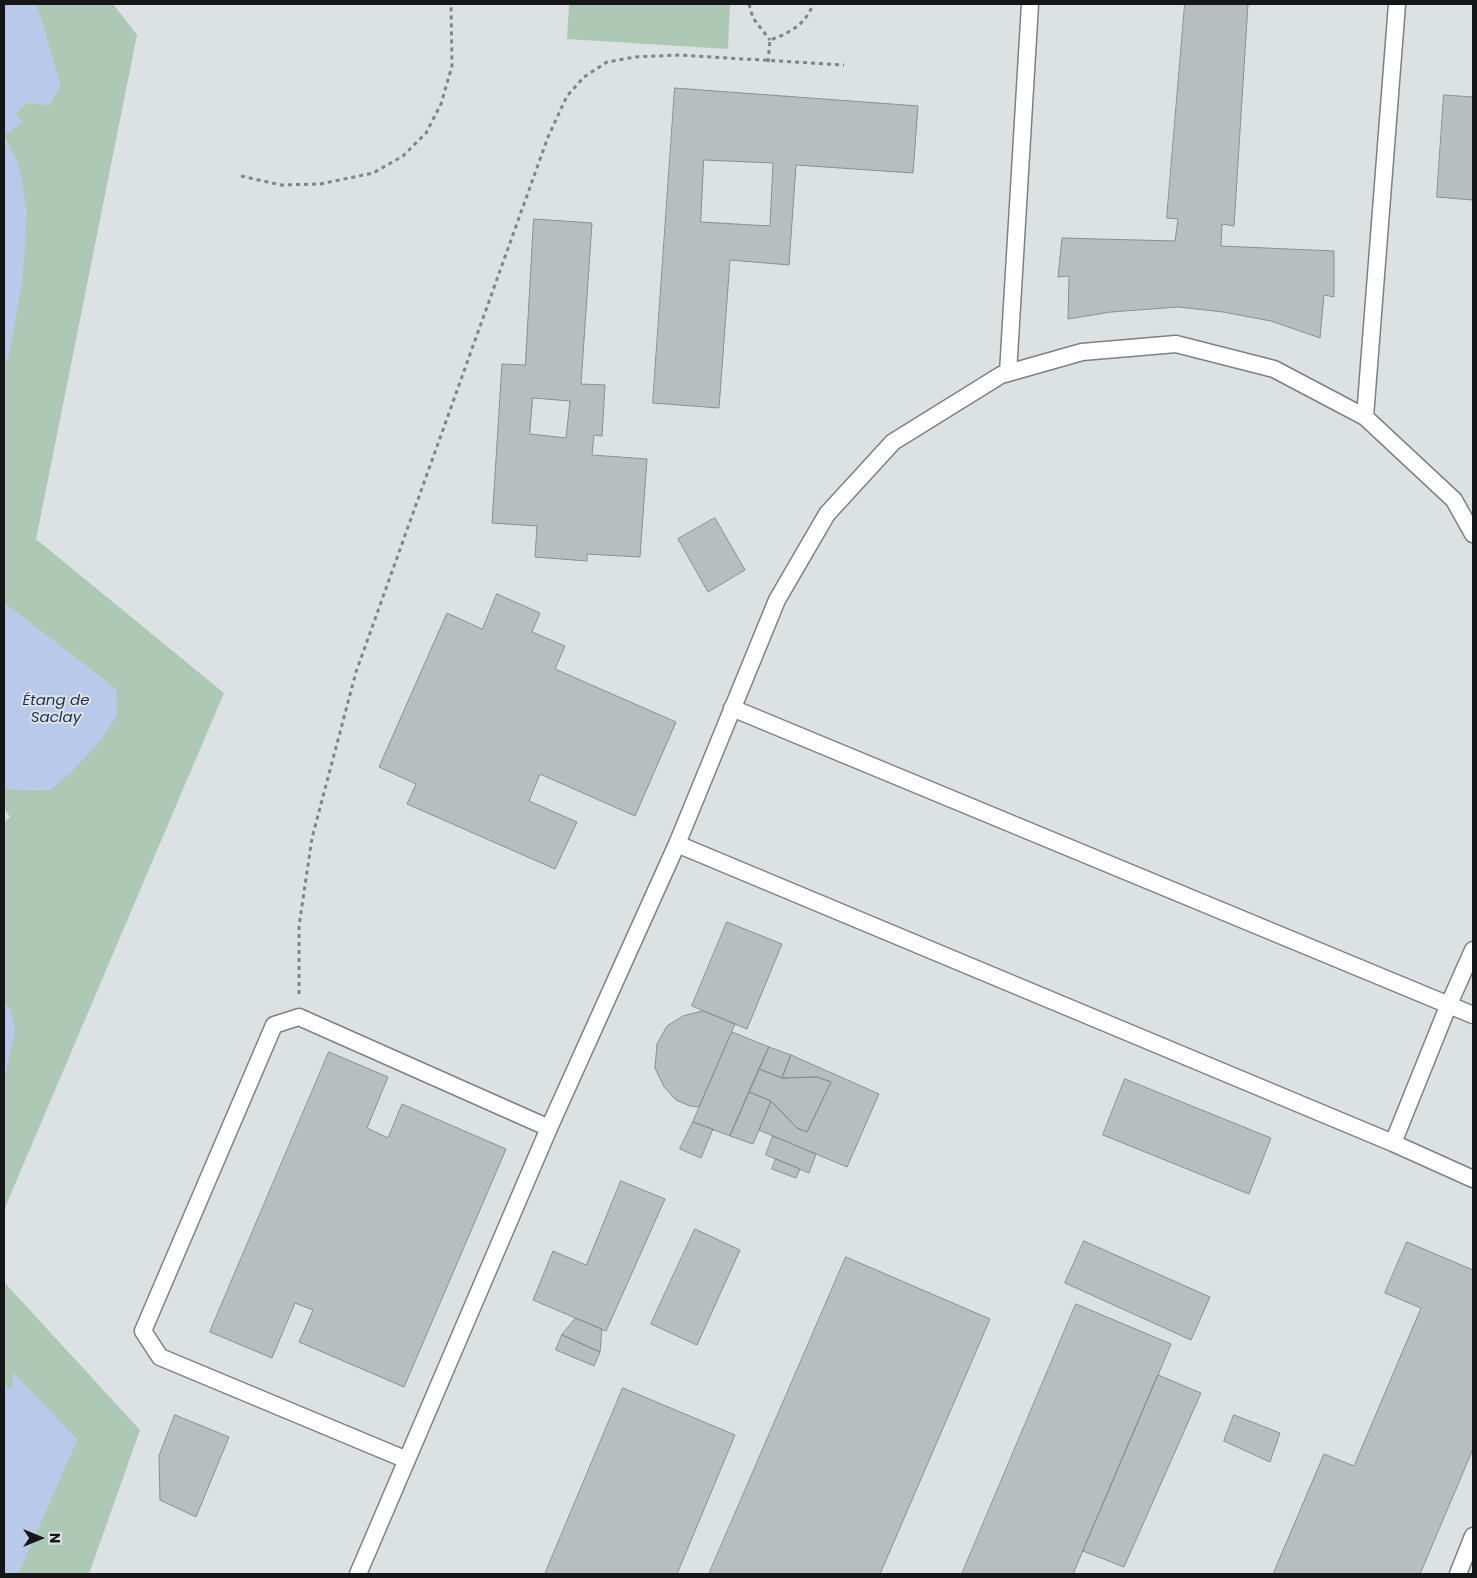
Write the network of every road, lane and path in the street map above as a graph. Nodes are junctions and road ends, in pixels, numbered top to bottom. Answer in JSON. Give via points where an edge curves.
{"nodes":[{"id":1,"x":451,"y":4,"type":"edge"},
{"id":2,"x":749,"y":4,"type":"edge"},
{"id":3,"x":813,"y":4,"type":"edge"},
{"id":4,"x":1030,"y":4,"type":"edge"},
{"id":5,"x":1397,"y":4,"type":"edge"},
{"id":6,"x":770,"y":40,"type":"junction"},
{"id":7,"x":768,"y":62,"type":"junction"},
{"id":8,"x":844,"y":65,"type":"dead end"},
{"id":9,"x":241,"y":176,"type":"dead end"},
{"id":10,"x":1008,"y":373,"type":"junction"},
{"id":11,"x":1365,"y":417,"type":"junction"},
{"id":12,"x":1473,"y":534,"type":"edge"},
{"id":13,"x":732,"y":708,"type":"junction"},
{"id":14,"x":677,"y":844,"type":"junction"},
{"id":15,"x":1473,"y":950,"type":"edge"},
{"id":16,"x":1449,"y":1004,"type":"junction"},
{"id":17,"x":1473,"y":1014,"type":"edge"},
{"id":18,"x":299,"y":1017,"type":"junction"},
{"id":19,"x":549,"y":1128,"type":"junction"},
{"id":20,"x":1393,"y":1143,"type":"junction"},
{"id":21,"x":1473,"y":1179,"type":"edge"},
{"id":22,"x":407,"y":1460,"type":"junction"},
{"id":23,"x":1473,"y":1536,"type":"edge"},
{"id":24,"x":358,"y":1574,"type":"edge"},
{"id":25,"x":1458,"y":1574,"type":"edge"}],
"edges":[{"from":1,"to":9,"type":"path","via":[[452,66],[441,104],[426,133],[403,156],[373,173],[320,184],[281,185]]},
{"from":2,"to":6,"type":"path","via":[[753,18]]},
{"from":3,"to":6,"type":"path","via":[[801,25]]},
{"from":4,"to":10,"type":"lane"},
{"from":5,"to":11,"type":"lane"},
{"from":6,"to":7,"type":"path"},
{"from":7,"to":8,"type":"path"},
{"from":7,"to":18,"type":"path","via":[[679,55],[635,57],[607,62],[584,77],[567,96],[548,137],[356,672],[312,838],[299,926]]},
{"from":10,"to":11,"type":"lane","via":[[1082,352],[1176,344],[1274,369]]},
{"from":10,"to":13,"type":"lane","via":[[894,442],[827,514],[777,600]]},
{"from":11,"to":12,"type":"lane","via":[[1454,500]]},
{"from":13,"to":14,"type":"lane"},
{"from":13,"to":16,"type":"lane"},
{"from":14,"to":19,"type":"lane"},
{"from":14,"to":20,"type":"lane"},
{"from":15,"to":16,"type":"lane"},
{"from":16,"to":17,"type":"lane"},
{"from":16,"to":20,"type":"lane"},
{"from":18,"to":19,"type":"lane"},
{"from":18,"to":22,"type":"lane","via":[[274,1025],[143,1332],[160,1357]]},
{"from":19,"to":22,"type":"lane"},
{"from":20,"to":21,"type":"lane"},
{"from":22,"to":24,"type":"lane"},
{"from":23,"to":25,"type":"lane"}]}
